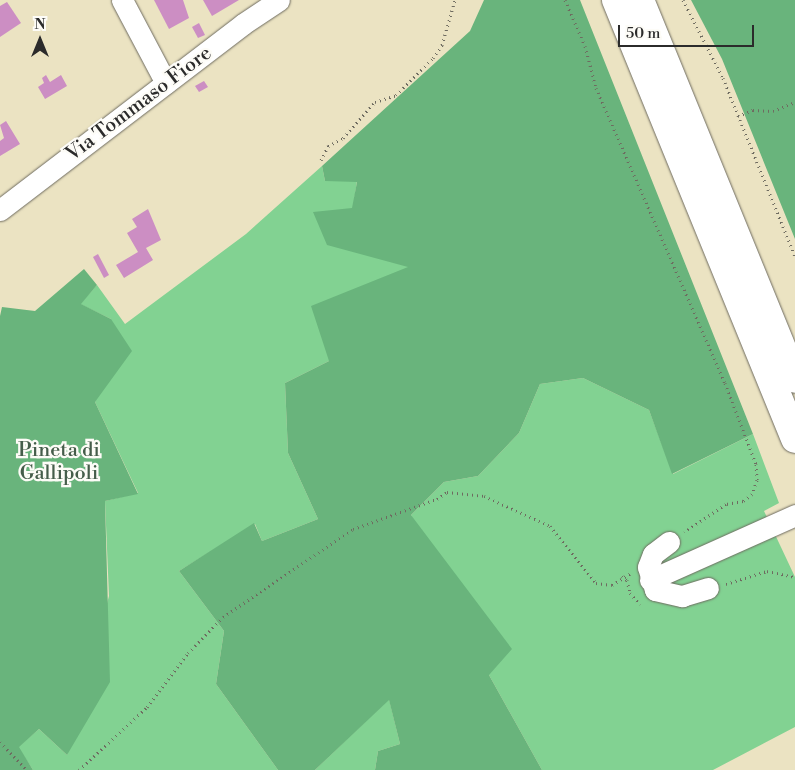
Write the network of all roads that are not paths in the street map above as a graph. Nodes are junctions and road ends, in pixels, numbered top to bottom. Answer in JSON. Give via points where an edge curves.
{"nodes":[{"id":1,"x":122,"y":0,"type":"edge"},
{"id":2,"x":279,"y":0,"type":"edge"},
{"id":3,"x":616,"y":0,"type":"edge"},
{"id":4,"x":640,"y":0,"type":"edge"},
{"id":5,"x":166,"y":83,"type":"junction"},
{"id":6,"x":0,"y":210,"type":"edge"},
{"id":7,"x":795,"y":379,"type":"edge"},
{"id":8,"x":795,"y":439,"type":"edge"},
{"id":9,"x":795,"y":515,"type":"edge"},
{"id":10,"x":669,"y":542,"type":"road end"},
{"id":11,"x":649,"y":573,"type":"junction"},
{"id":12,"x":708,"y":588,"type":"road end"}],
"edges":[{"from":1,"to":5,"type":"street"},
{"from":2,"to":5,"type":"street","name":"Via Tommaso Fiore"},
{"from":3,"to":8,"type":"highway"},
{"from":4,"to":7,"type":"highway"},
{"from":5,"to":6,"type":"street","name":"Via Tommaso Fiore"},
{"from":9,"to":11,"type":"street"},
{"from":10,"to":11,"type":"street","via":[[653,554]]},
{"from":11,"to":12,"type":"street","via":[[655,590],[668,595],[682,596]]}]}
